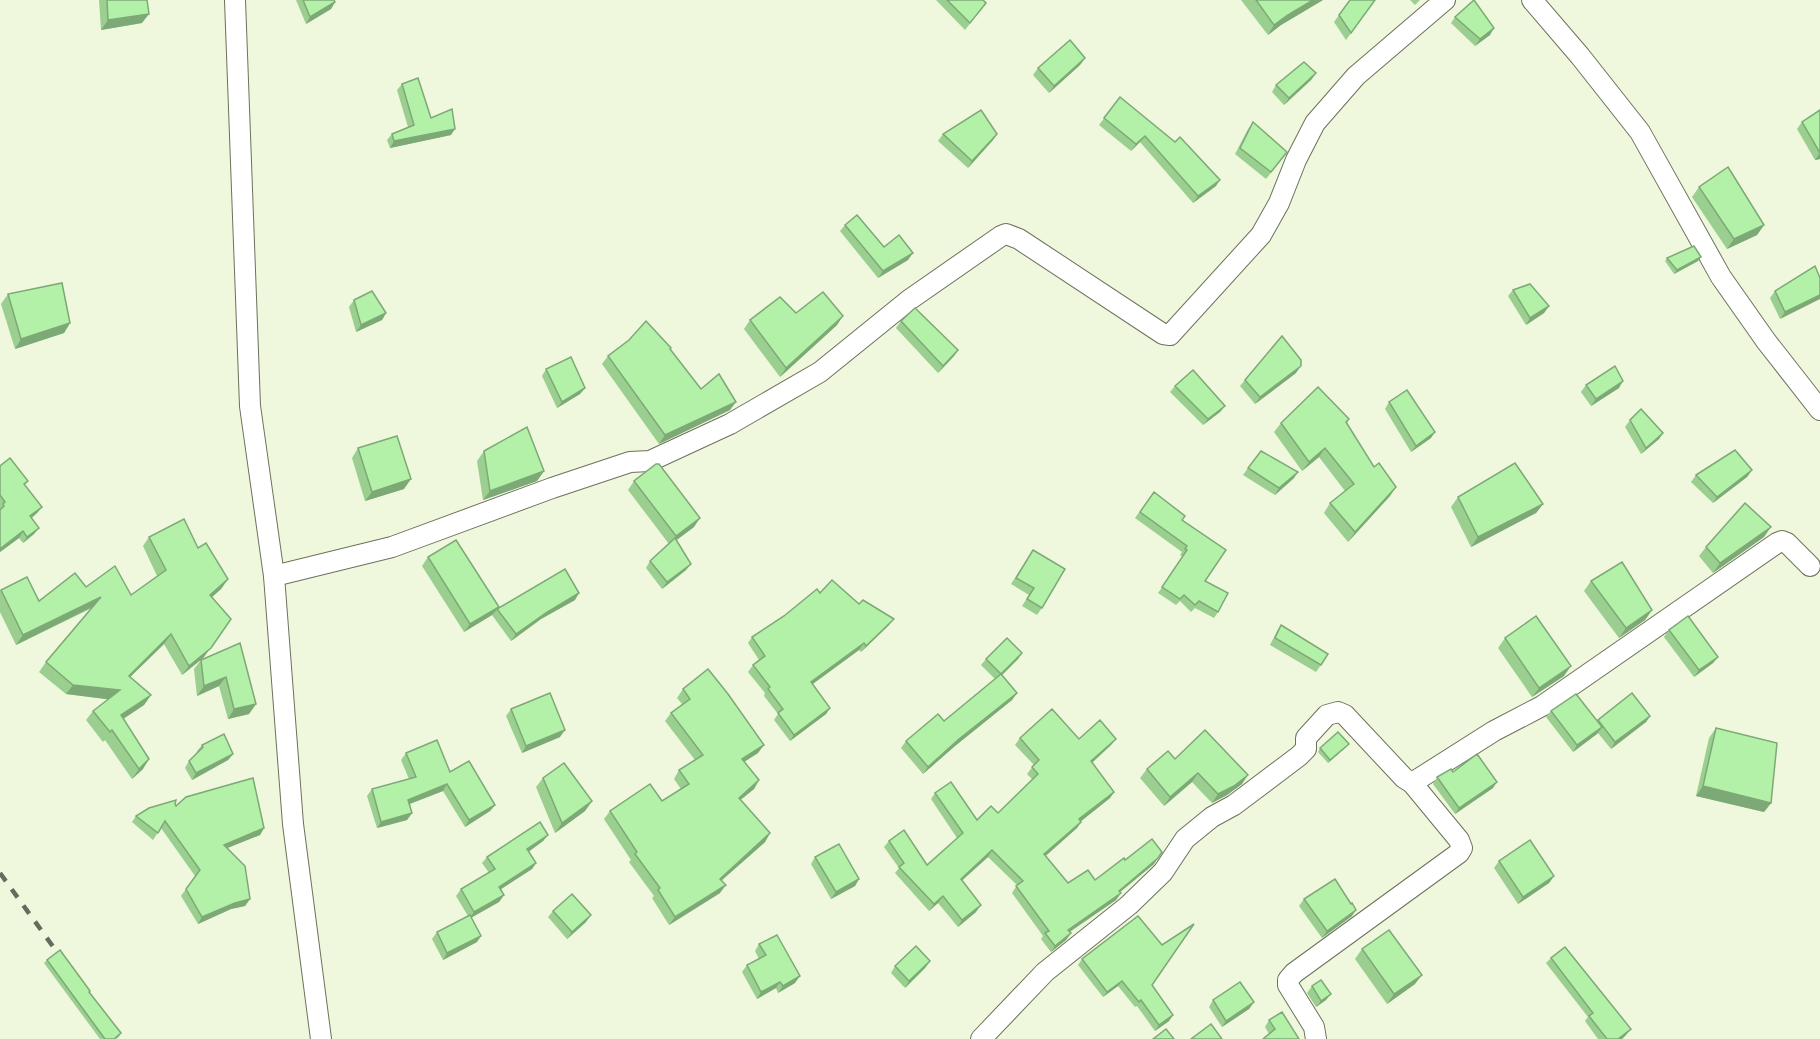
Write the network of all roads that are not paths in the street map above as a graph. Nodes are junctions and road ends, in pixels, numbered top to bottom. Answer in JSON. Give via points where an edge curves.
{"nodes":[{"id":1,"x":235,"y":0,"type":"edge"},
{"id":2,"x":1445,"y":0,"type":"edge"},
{"id":3,"x":1532,"y":0,"type":"edge"},
{"id":4,"x":1820,"y":410,"type":"edge"},
{"id":5,"x":1817,"y":567,"type":"edge"},
{"id":6,"x":274,"y":576,"type":"junction"},
{"id":7,"x":1412,"y":783,"type":"junction"},
{"id":8,"x":321,"y":1039,"type":"edge"},
{"id":9,"x":981,"y":1039,"type":"edge"},
{"id":10,"x":1316,"y":1039,"type":"edge"}],
"edges":[{"from":1,"to":6,"type":"street","via":[[250,406]]},
{"from":2,"to":6,"type":"street","via":[[1356,75],[1315,123],[1280,203],[1261,235],[1170,335],[1006,234],[909,300],[820,372],[730,424],[650,461],[630,462],[563,484],[392,547]]},
{"from":3,"to":4,"type":"street","via":[[1640,132],[1721,277]]},
{"from":5,"to":7,"type":"street","via":[[1787,543],[1777,543],[1542,706]]},
{"from":6,"to":8,"type":"street","via":[[292,824]]},
{"from":7,"to":9,"type":"street","via":[[1345,715],[1327,715],[1305,738],[1306,748],[1299,756],[1185,839],[1163,872],[1129,905],[1045,972]]},
{"from":7,"to":10,"type":"street","via":[[1462,848],[1288,980],[1314,1027]]}]}
